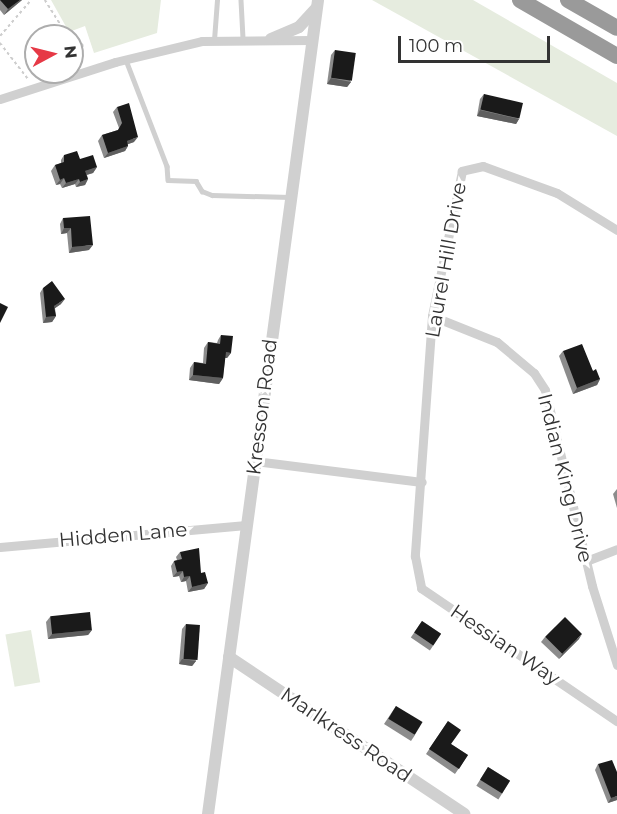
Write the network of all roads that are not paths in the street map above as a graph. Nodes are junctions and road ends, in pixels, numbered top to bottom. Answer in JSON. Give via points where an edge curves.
{"nodes":[{"id":1,"x":217,"y":0,"type":"edge"},
{"id":2,"x":241,"y":0,"type":"edge"},
{"id":3,"x":520,"y":0,"type":"edge"},
{"id":4,"x":568,"y":0,"type":"edge"},
{"id":5,"x":318,"y":4,"type":"edge"},
{"id":6,"x":617,"y":28,"type":"edge"},
{"id":7,"x":243,"y":38,"type":"junction"},
{"id":8,"x":271,"y":39,"type":"junction"},
{"id":9,"x":214,"y":40,"type":"junction"},
{"id":10,"x":312,"y":40,"type":"junction"},
{"id":11,"x":617,"y":56,"type":"edge"},
{"id":12,"x":126,"y":59,"type":"junction"},
{"id":13,"x":84,"y":72,"type":"edge"},
{"id":14,"x":47,"y":84,"type":"edge"},
{"id":15,"x":0,"y":99,"type":"edge"},
{"id":16,"x":290,"y":197,"type":"junction"},
{"id":17,"x":617,"y":230,"type":"edge"},
{"id":18,"x":432,"y":316,"type":"junction"},
{"id":19,"x":255,"y":460,"type":"junction"},
{"id":20,"x":422,"y":482,"type":"junction"},
{"id":21,"x":246,"y":525,"type":"junction"},
{"id":22,"x":0,"y":547,"type":"edge"},
{"id":23,"x":617,"y":549,"type":"edge"},
{"id":24,"x":415,"y":556,"type":"joint"},
{"id":25,"x":586,"y":561,"type":"junction"},
{"id":26,"x":228,"y":657,"type":"junction"},
{"id":27,"x":617,"y":665,"type":"edge"},
{"id":28,"x":617,"y":721,"type":"edge"},
{"id":29,"x":208,"y":814,"type":"edge"},
{"id":30,"x":464,"y":814,"type":"edge"}],
"edges":[{"from":1,"to":9,"type":"lane"},
{"from":2,"to":7,"type":"lane"},
{"from":3,"to":11,"type":"highway"},
{"from":4,"to":6,"type":"highway"},
{"from":5,"to":8,"type":"street","via":[[299,27]]},
{"from":5,"to":10,"type":"street","name":"Kresson Road"},
{"from":7,"to":8,"type":"street"},
{"from":7,"to":9,"type":"street"},
{"from":8,"to":10,"type":"street"},
{"from":9,"to":12,"type":"street"},
{"from":10,"to":16,"type":"street","name":"Kresson Road"},
{"from":12,"to":13,"type":"street"},
{"from":12,"to":16,"type":"lane","via":[[167,166],[168,180],[196,181],[202,191],[212,195]]},
{"from":14,"to":15,"type":"street"},
{"from":16,"to":19,"type":"street","name":"Kresson Road"},
{"from":17,"to":18,"type":"street","name":"Laurel Hill Drive","via":[[558,193],[483,166],[462,171]]},
{"from":18,"to":20,"type":"street","name":"Laurel Hill Drive"},
{"from":18,"to":25,"type":"street","name":"Indian King Drive","via":[[497,342],[538,377],[545,390]]},
{"from":19,"to":20,"type":"street"},
{"from":19,"to":21,"type":"street","name":"Kresson Road"},
{"from":20,"to":24,"type":"street","name":"Laurel Hill Drive"},
{"from":21,"to":22,"type":"street","name":"Hidden Lane"},
{"from":21,"to":26,"type":"street","name":"Kresson Road"},
{"from":23,"to":25,"type":"street"},
{"from":24,"to":28,"type":"street","name":"Hessian Way","via":[[421,588]]},
{"from":25,"to":27,"type":"street","name":"Indian King Drive"},
{"from":26,"to":29,"type":"street","name":"Kresson Road"},
{"from":26,"to":30,"type":"street","name":"Marlkress Road"}]}
